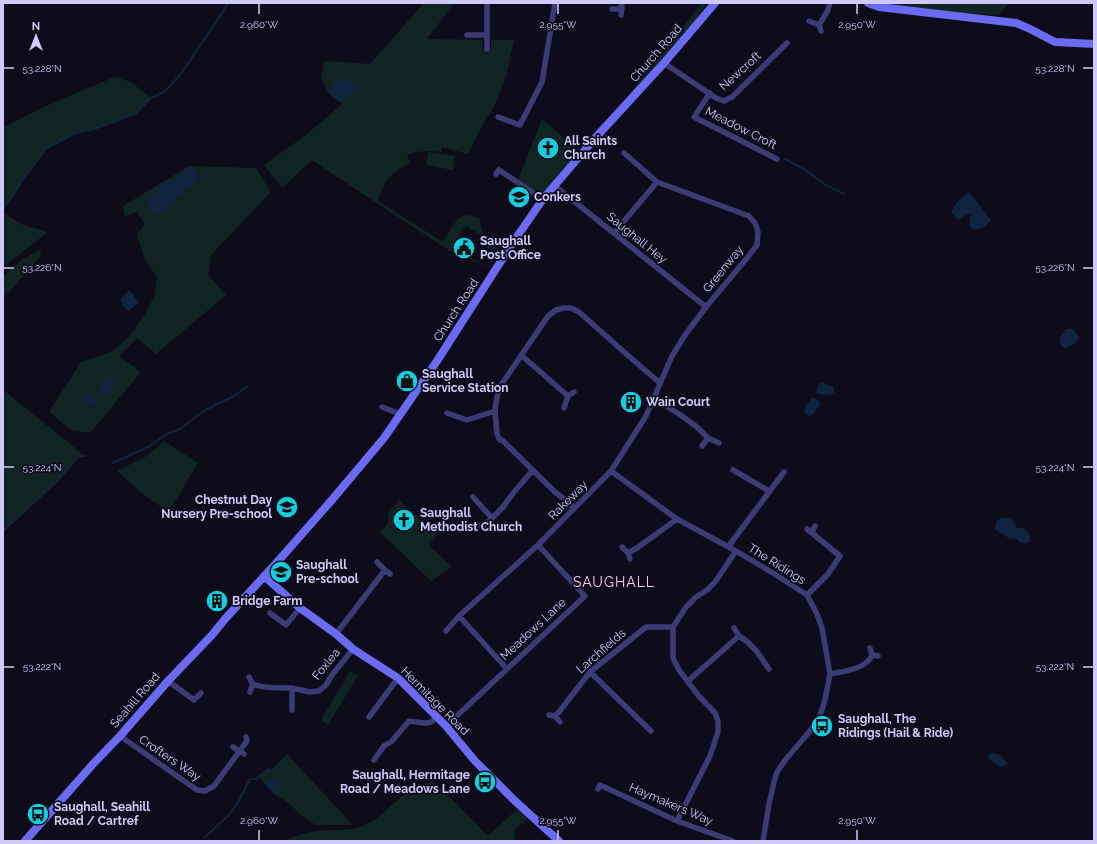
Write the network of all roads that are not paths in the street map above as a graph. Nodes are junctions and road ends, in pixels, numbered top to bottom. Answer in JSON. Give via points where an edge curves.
{"nodes":[{"id":1,"x":486,"y":3,"type":"edge"},
{"id":2,"x":555,"y":3,"type":"edge"},
{"id":3,"x":715,"y":3,"type":"edge"},
{"id":4,"x":830,"y":3,"type":"edge"},
{"id":5,"x":868,"y":3,"type":"edge"},
{"id":6,"x":622,"y":9,"type":"edge"},
{"id":7,"x":612,"y":10,"type":"dead end"},
{"id":8,"x":809,"y":21,"type":"dead end"},
{"id":9,"x":819,"y":25,"type":"junction"},
{"id":10,"x":821,"y":31,"type":"dead end"},
{"id":11,"x":468,"y":35,"type":"dead end"},
{"id":12,"x":487,"y":35,"type":"junction"},
{"id":13,"x":787,"y":43,"type":"dead end"},
{"id":14,"x":1094,"y":44,"type":"edge"},
{"id":15,"x":487,"y":49,"type":"dead end"},
{"id":16,"x":664,"y":62,"type":"junction"},
{"id":17,"x":710,"y":93,"type":"junction"},
{"id":18,"x":498,"y":117,"type":"dead end"},
{"id":19,"x":624,"y":153,"type":"dead end"},
{"id":20,"x":777,"y":159,"type":"dead end"},
{"id":21,"x":499,"y":170,"type":"dead end"},
{"id":22,"x":657,"y":182,"type":"junction"},
{"id":23,"x":555,"y":186,"type":"junction"},
{"id":24,"x":543,"y":199,"type":"junction"},
{"id":25,"x":614,"y":233,"type":"junction"},
{"id":26,"x":706,"y":307,"type":"junction"},
{"id":27,"x":521,"y":355,"type":"junction"},
{"id":28,"x":663,"y":376,"type":"joint"},
{"id":29,"x":660,"y":383,"type":"junction"},
{"id":30,"x":574,"y":392,"type":"dead end"},
{"id":31,"x":568,"y":396,"type":"junction"},
{"id":32,"x":654,"y":398,"type":"junction"},
{"id":33,"x":382,"y":407,"type":"dead end"},
{"id":34,"x":564,"y":408,"type":"dead end"},
{"id":35,"x":495,"y":411,"type":"junction"},
{"id":36,"x":447,"y":413,"type":"dead end"},
{"id":37,"x":400,"y":414,"type":"junction"},
{"id":38,"x":708,"y":438,"type":"junction"},
{"id":39,"x":719,"y":444,"type":"dead end"},
{"id":40,"x":702,"y":446,"type":"dead end"},
{"id":41,"x":733,"y":470,"type":"dead end"},
{"id":42,"x":532,"y":471,"type":"junction"},
{"id":43,"x":612,"y":471,"type":"junction"},
{"id":44,"x":784,"y":472,"type":"dead end"},
{"id":45,"x":769,"y":491,"type":"junction"},
{"id":46,"x":473,"y":497,"type":"dead end"},
{"id":47,"x":573,"y":510,"type":"junction"},
{"id":48,"x":490,"y":519,"type":"junction"},
{"id":49,"x":677,"y":519,"type":"junction"},
{"id":50,"x":815,"y":526,"type":"dead end"},
{"id":51,"x":454,"y":529,"type":"dead end"},
{"id":52,"x":538,"y":545,"type":"junction"},
{"id":53,"x":728,"y":547,"type":"junction"},
{"id":54,"x":622,"y":548,"type":"dead end"},
{"id":55,"x":736,"y":552,"type":"junction"},
{"id":56,"x":377,"y":562,"type":"dead end"},
{"id":57,"x":264,"y":576,"type":"junction"},
{"id":58,"x":807,"y":595,"type":"junction"},
{"id":59,"x":300,"y":608,"type":"junction"},
{"id":60,"x":270,"y":612,"type":"dead end"},
{"id":61,"x":459,"y":616,"type":"junction"},
{"id":62,"x":673,"y":627,"type":"junction"},
{"id":63,"x":734,"y":628,"type":"dead end"},
{"id":64,"x":446,"y":631,"type":"dead end"},
{"id":65,"x":336,"y":634,"type":"junction"},
{"id":66,"x":739,"y":636,"type":"junction"},
{"id":67,"x":870,"y":648,"type":"dead end"},
{"id":68,"x":353,"y":649,"type":"junction"},
{"id":69,"x":872,"y":655,"type":"junction"},
{"id":70,"x":878,"y":656,"type":"dead end"},
{"id":71,"x":508,"y":669,"type":"junction"},
{"id":72,"x":769,"y":669,"type":"dead end"},
{"id":73,"x":590,"y":672,"type":"junction"},
{"id":74,"x":830,"y":674,"type":"junction"},
{"id":75,"x":249,"y":677,"type":"dead end"},
{"id":76,"x":398,"y":678,"type":"junction"},
{"id":77,"x":168,"y":681,"type":"junction"},
{"id":78,"x":688,"y":681,"type":"junction"},
{"id":79,"x":253,"y":684,"type":"junction"},
{"id":80,"x":292,"y":688,"type":"junction"},
{"id":81,"x":250,"y":692,"type":"dead end"},
{"id":82,"x":201,"y":693,"type":"dead end"},
{"id":83,"x":292,"y":710,"type":"dead end"},
{"id":84,"x":549,"y":715,"type":"dead end"},
{"id":85,"x":436,"y":716,"type":"junction"},
{"id":86,"x":556,"y":716,"type":"junction"},
{"id":87,"x":369,"y":717,"type":"dead end"},
{"id":88,"x":560,"y":722,"type":"dead end"},
{"id":89,"x":446,"y":726,"type":"junction"},
{"id":90,"x":651,"y":731,"type":"dead end"},
{"id":91,"x":120,"y":736,"type":"junction"},
{"id":92,"x":248,"y":741,"type":"dead end"},
{"id":93,"x":233,"y":746,"type":"dead end"},
{"id":94,"x":242,"y":753,"type":"junction"},
{"id":95,"x":374,"y":760,"type":"dead end"},
{"id":96,"x":600,"y":784,"type":"dead end"},
{"id":97,"x":677,"y":820,"type":"junction"},
{"id":98,"x":25,"y":841,"type":"edge"},
{"id":99,"x":559,"y":841,"type":"edge"},
{"id":100,"x":733,"y":841,"type":"edge"},
{"id":101,"x":763,"y":841,"type":"edge"}],
"edges":[{"from":1,"to":12,"type":"street"},
{"from":2,"to":18,"type":"street","via":[[542,82],[520,125]]},
{"from":3,"to":16,"type":"street","name":"Church Road"},
{"from":4,"to":9,"type":"street"},
{"from":5,"to":14,"type":"street","via":[[879,7],[1016,23],[1056,42]]},
{"from":6,"to":7,"type":"street"},
{"from":8,"to":9,"type":"street"},
{"from":9,"to":10,"type":"street"},
{"from":11,"to":12,"type":"street"},
{"from":12,"to":15,"type":"street"},
{"from":13,"to":17,"type":"street","name":"Newcroft","via":[[729,98],[716,98]]},
{"from":16,"to":17,"type":"street","name":"Newcroft"},
{"from":16,"to":23,"type":"street","name":"Church Road"},
{"from":17,"to":20,"type":"street","name":"Meadow Croft","via":[[692,116]]},
{"from":19,"to":22,"type":"street","name":"Greenway"},
{"from":21,"to":24,"type":"street"},
{"from":22,"to":25,"type":"street"},
{"from":22,"to":26,"type":"street","name":"Greenway","via":[[749,216],[755,223],[758,232],[756,245]]},
{"from":23,"to":24,"type":"street","name":"Church Road"},
{"from":23,"to":25,"type":"street","name":"Saughall Hey"},
{"from":24,"to":37,"type":"street","name":"Church Road"},
{"from":25,"to":26,"type":"street","name":"Saughall Hey"},
{"from":26,"to":28,"type":"street","name":"Greenway","via":[[685,335]]},
{"from":27,"to":29,"type":"street","via":[[548,316],[556,310],[571,308],[579,312]]},
{"from":27,"to":31,"type":"street"},
{"from":27,"to":35,"type":"street","via":[[499,388]]},
{"from":28,"to":29,"type":"street","name":"Rakeway"},
{"from":29,"to":32,"type":"street","name":"Rakeway"},
{"from":30,"to":31,"type":"street"},
{"from":31,"to":34,"type":"street"},
{"from":32,"to":38,"type":"street","via":[[697,427]]},
{"from":32,"to":43,"type":"street","name":"Rakeway","via":[[646,416]]},
{"from":33,"to":37,"type":"street"},
{"from":35,"to":36,"type":"street","via":[[467,420]]},
{"from":35,"to":42,"type":"street","via":[[500,440]]},
{"from":37,"to":57,"type":"street","name":"Church Road","via":[[384,438]]},
{"from":38,"to":39,"type":"street"},
{"from":38,"to":40,"type":"street"},
{"from":41,"to":45,"type":"street","via":[[743,472]]},
{"from":42,"to":47,"type":"street","via":[[571,504]]},
{"from":42,"to":48,"type":"street"},
{"from":43,"to":47,"type":"street","name":"Rakeway"},
{"from":43,"to":49,"type":"street","name":"The Ridings"},
{"from":44,"to":45,"type":"street"},
{"from":45,"to":53,"type":"street"},
{"from":46,"to":48,"type":"street"},
{"from":47,"to":52,"type":"street","name":"Rakeway"},
{"from":48,"to":51,"type":"street","via":[[484,526],[472,525]]},
{"from":49,"to":53,"type":"street","name":"The Ridings"},
{"from":49,"to":54,"type":"street","via":[[629,556]]},
{"from":50,"to":58,"type":"street","via":[[810,530],[840,556],[828,574]]},
{"from":52,"to":61,"type":"street","name":"Rakeway"},
{"from":52,"to":71,"type":"street","name":"Meadows Lane","via":[[585,596]]},
{"from":53,"to":55,"type":"street","name":"The Ridings"},
{"from":55,"to":58,"type":"street","name":"The Ridings"},
{"from":55,"to":62,"type":"street","via":[[715,582],[686,607]]},
{"from":56,"to":65,"type":"street","via":[[388,572]]},
{"from":57,"to":59,"type":"street","name":"Hermitage Road"},
{"from":57,"to":77,"type":"street","name":"Seahill Road"},
{"from":58,"to":74,"type":"street","name":"The Ridings","via":[[822,628]]},
{"from":59,"to":60,"type":"street","via":[[286,625]]},
{"from":59,"to":65,"type":"street","name":"Hermitage Road"},
{"from":61,"to":64,"type":"street","name":"Rakeway"},
{"from":61,"to":71,"type":"street"},
{"from":62,"to":73,"type":"street","name":"Larchfields","via":[[646,627]]},
{"from":62,"to":78,"type":"street","via":[[673,658]]},
{"from":63,"to":66,"type":"street"},
{"from":65,"to":68,"type":"street","name":"Hermitage Road"},
{"from":66,"to":72,"type":"street","via":[[756,650]]},
{"from":66,"to":78,"type":"street"},
{"from":67,"to":69,"type":"street"},
{"from":68,"to":76,"type":"street","name":"Hermitage Road"},
{"from":68,"to":80,"type":"street","name":"Foxlea","via":[[319,691]]},
{"from":69,"to":70,"type":"street"},
{"from":69,"to":74,"type":"street","via":[[869,661],[858,667]]},
{"from":71,"to":89,"type":"street","name":"Meadows Lane"},
{"from":73,"to":86,"type":"street","name":"Larchfields"},
{"from":73,"to":90,"type":"street"},
{"from":74,"to":101,"type":"street","name":"The Ridings","via":[[819,719],[778,772]]},
{"from":75,"to":79,"type":"street"},
{"from":76,"to":85,"type":"street","name":"Hermitage Road"},
{"from":76,"to":87,"type":"street"},
{"from":77,"to":82,"type":"street","via":[[194,700]]},
{"from":77,"to":91,"type":"street","name":"Seahill Road"},
{"from":78,"to":97,"type":"street","via":[[715,713],[718,732],[710,756]]},
{"from":79,"to":80,"type":"street","name":"Foxlea"},
{"from":79,"to":81,"type":"street"},
{"from":80,"to":83,"type":"street"},
{"from":84,"to":86,"type":"street"},
{"from":85,"to":89,"type":"street","name":"Hermitage Road"},
{"from":85,"to":95,"type":"street","via":[[430,723],[409,720]]},
{"from":86,"to":88,"type":"street"},
{"from":89,"to":99,"type":"street","name":"Hermitage Road","via":[[475,761]]},
{"from":91,"to":94,"type":"street","name":"Crofters Way","via":[[197,790],[205,791],[214,786]]},
{"from":91,"to":98,"type":"street","name":"Seahill Road"},
{"from":92,"to":94,"type":"street","name":"Crofters Way"},
{"from":93,"to":94,"type":"street"},
{"from":96,"to":97,"type":"street","name":"Haymakers Way"},
{"from":97,"to":100,"type":"street","name":"Haymakers Way"}]}
